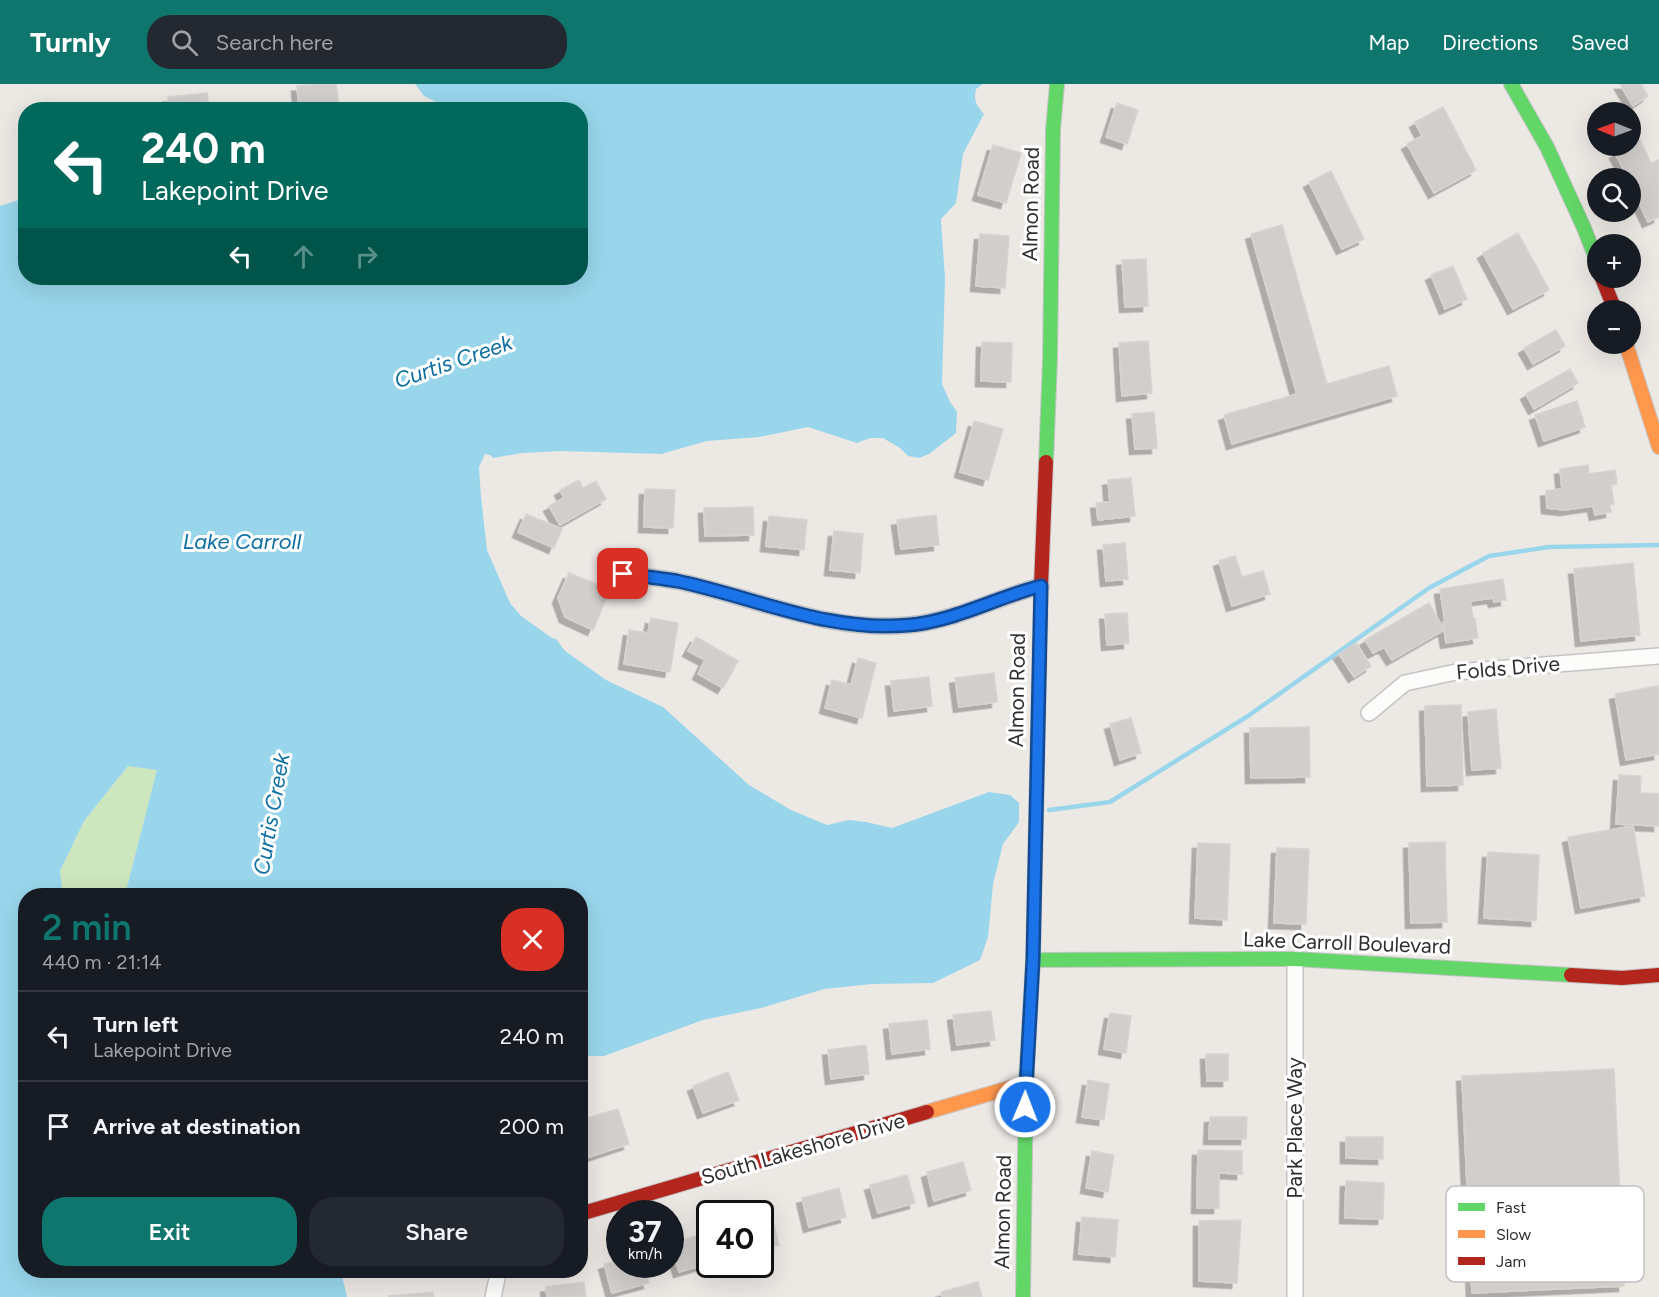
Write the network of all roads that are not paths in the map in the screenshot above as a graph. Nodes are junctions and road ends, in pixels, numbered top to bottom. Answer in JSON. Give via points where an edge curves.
{"nodes":[{"id":1,"x":1057,"y":84,"type":"edge"},
{"id":2,"x":1511,"y":84,"type":"edge"},
{"id":3,"x":1587,"y":236,"type":"edge"},
{"id":4,"x":1629,"y":354,"type":"edge"},
{"id":5,"x":1659,"y":447,"type":"edge"},
{"id":6,"x":623,"y":574,"type":"dead end"},
{"id":7,"x":1041,"y":586,"type":"junction"},
{"id":8,"x":1659,"y":656,"type":"edge"},
{"id":9,"x":1369,"y":713,"type":"dead end"},
{"id":10,"x":1296,"y":959,"type":"junction"},
{"id":11,"x":1033,"y":960,"type":"junction"},
{"id":12,"x":1659,"y":975,"type":"edge"},
{"id":13,"x":1026,"y":1083,"type":"junction"},
{"id":14,"x":588,"y":1212,"type":"edge"},
{"id":15,"x":497,"y":1278,"type":"edge"},
{"id":16,"x":493,"y":1297,"type":"edge"},
{"id":17,"x":1023,"y":1297,"type":"edge"},
{"id":18,"x":1295,"y":1297,"type":"edge"}],
"edges":[{"from":1,"to":7,"type":"street","name":"Almon Road"},
{"from":2,"to":3,"type":"street","via":[[1547,147]]},
{"from":4,"to":5,"type":"street"},
{"from":6,"to":7,"type":"street","via":[[677,581],[819,619],[879,627],[949,617]]},
{"from":7,"to":11,"type":"street","name":"Almon Road"},
{"from":8,"to":9,"type":"street","name":"Folds Drive","via":[[1456,672],[1405,683]]},
{"from":10,"to":11,"type":"street","name":"Lake Carroll Boulevard"},
{"from":10,"to":12,"type":"street","name":"Lake Carroll Boulevard","via":[[1622,978]]},
{"from":10,"to":18,"type":"street","name":"Park Place Way"},
{"from":11,"to":13,"type":"street","name":"Almon Road"},
{"from":13,"to":14,"type":"street","name":"South Lakeshore Drive"},
{"from":13,"to":17,"type":"street","name":"Almon Road"},
{"from":15,"to":16,"type":"street"}]}
